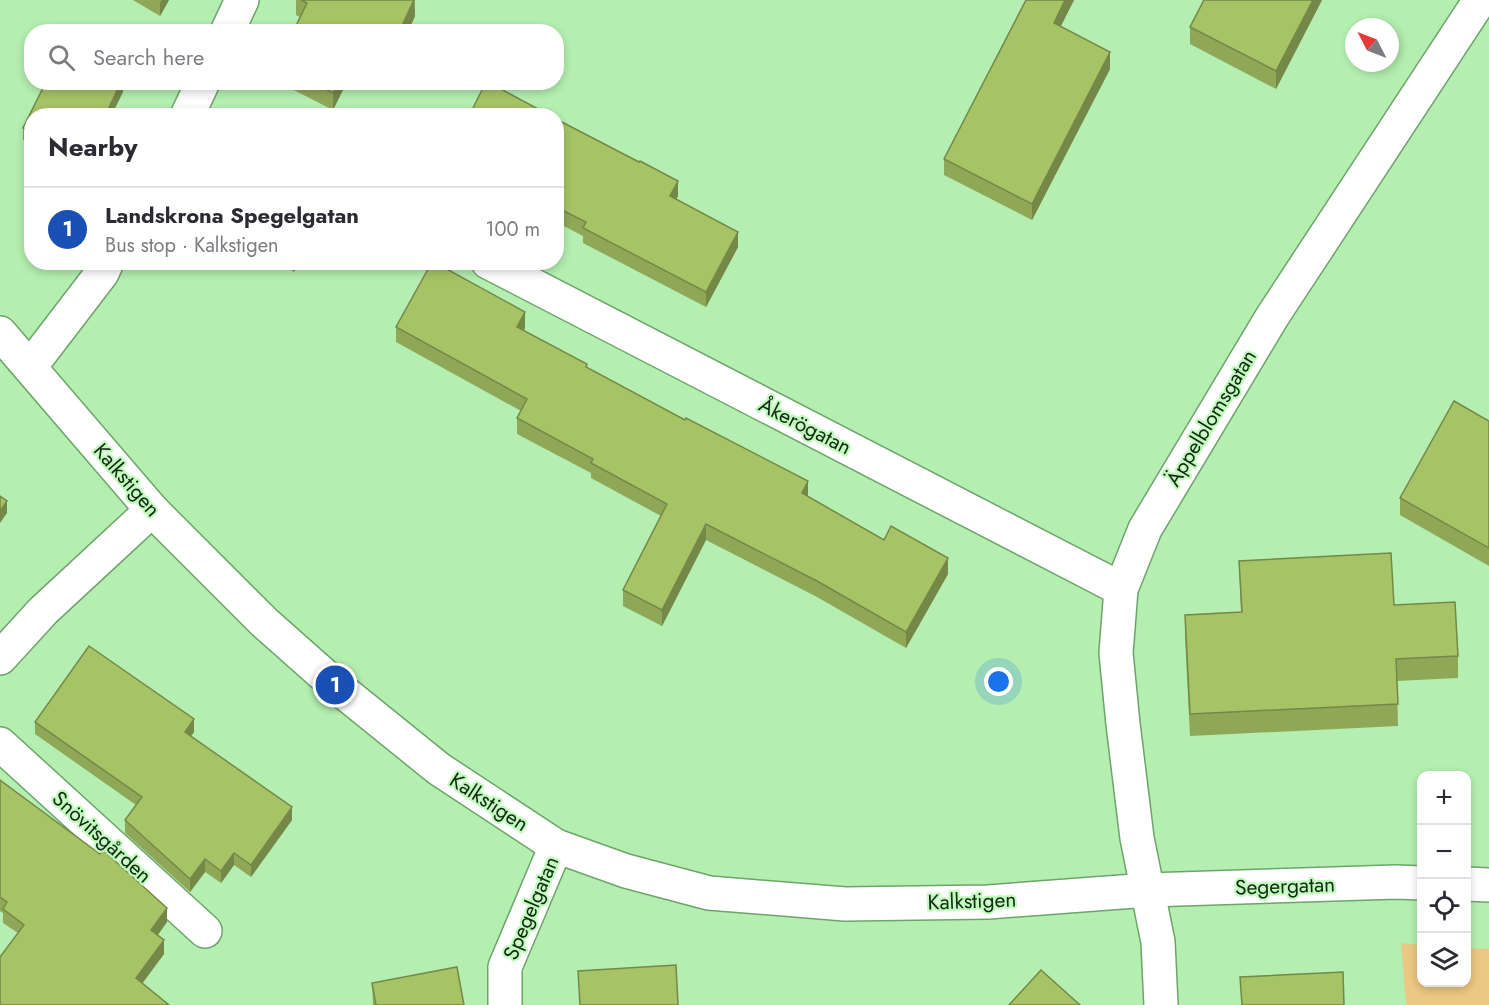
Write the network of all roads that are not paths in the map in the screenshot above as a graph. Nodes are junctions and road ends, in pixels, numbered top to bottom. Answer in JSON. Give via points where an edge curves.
{"nodes":[{"id":1,"x":242,"y":0,"type":"edge"},
{"id":2,"x":1480,"y":0,"type":"edge"},
{"id":3,"x":231,"y":24,"type":"edge"},
{"id":4,"x":103,"y":270,"type":"edge"},
{"id":5,"x":503,"y":270,"type":"edge"},
{"id":6,"x":0,"y":333,"type":"edge"},
{"id":7,"x":30,"y":368,"type":"junction"},
{"id":8,"x":152,"y":510,"type":"junction"},
{"id":9,"x":1121,"y":589,"type":"junction"},
{"id":10,"x":0,"y":658,"type":"edge"},
{"id":11,"x":0,"y":744,"type":"edge"},
{"id":12,"x":556,"y":846,"type":"junction"},
{"id":13,"x":1417,"y":883,"type":"edge"},
{"id":14,"x":1471,"y":884,"type":"edge"},
{"id":15,"x":1489,"y":885,"type":"edge"},
{"id":16,"x":1148,"y":890,"type":"junction"},
{"id":17,"x":205,"y":931,"type":"dead end"},
{"id":18,"x":505,"y":1005,"type":"edge"},
{"id":19,"x":1161,"y":1005,"type":"edge"}],
"edges":[{"from":1,"to":3,"type":"street"},
{"from":2,"to":9,"type":"street","name":"Äppelblomsgatan","via":[[1272,317],[1145,529]]},
{"from":4,"to":7,"type":"street"},
{"from":5,"to":9,"type":"street","name":"Åkerögatan"},
{"from":6,"to":7,"type":"street","name":"Kalkstigen"},
{"from":7,"to":8,"type":"street","name":"Kalkstigen"},
{"from":8,"to":10,"type":"street","via":[[43,610]]},
{"from":8,"to":12,"type":"street","name":"Kalkstigen","via":[[264,622],[336,685],[439,769]]},
{"from":9,"to":16,"type":"street","name":"Äppelblomsgatan","via":[[1117,665],[1137,838]]},
{"from":11,"to":17,"type":"street","name":"Snövitsgården"},
{"from":12,"to":16,"type":"street","name":"Kalkstigen","via":[[626,871],[709,893],[845,904],[988,902]]},
{"from":12,"to":18,"type":"street","name":"Spegelgatan","via":[[505,966]]},
{"from":13,"to":16,"type":"street","name":"Segergatan"},
{"from":14,"to":15,"type":"street"},
{"from":16,"to":19,"type":"street","name":"Äppelblomsgatan","via":[[1158,942]]}]}
